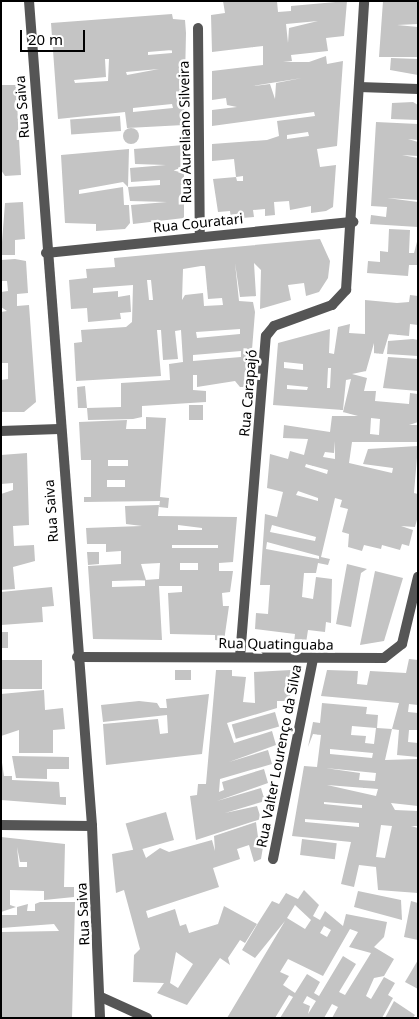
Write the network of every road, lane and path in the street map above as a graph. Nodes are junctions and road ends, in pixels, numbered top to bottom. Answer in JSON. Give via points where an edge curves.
{"nodes":[{"id":1,"x":29,"y":1,"type":"edge"},
{"id":2,"x":364,"y":1,"type":"edge"},
{"id":3,"x":198,"y":28,"type":"dead end"},
{"id":4,"x":359,"y":87,"type":"junction"},
{"id":5,"x":418,"y":89,"type":"edge"},
{"id":6,"x":353,"y":222,"type":"junction"},
{"id":7,"x":200,"y":237,"type":"junction"},
{"id":8,"x":46,"y":253,"type":"junction"},
{"id":9,"x":59,"y":429,"type":"junction"},
{"id":10,"x":1,"y":431,"type":"edge"},
{"id":11,"x":418,"y":578,"type":"edge"},
{"id":12,"x":77,"y":657,"type":"junction"},
{"id":13,"x":240,"y":657,"type":"junction"},
{"id":14,"x":313,"y":658,"type":"junction"},
{"id":15,"x":1,"y":825,"type":"edge"},
{"id":16,"x":92,"y":826,"type":"junction"},
{"id":17,"x":272,"y":859,"type":"dead end"},
{"id":18,"x":101,"y":998,"type":"junction"},
{"id":19,"x":100,"y":1018,"type":"edge"},
{"id":20,"x":147,"y":1018,"type":"edge"}],
"edges":[{"from":1,"to":8,"type":"street","name":"Rua Saiva"},
{"from":2,"to":4,"type":"street","name":"Rua Carapajó"},
{"from":3,"to":7,"type":"street","name":"Rua Aureliano Silveira"},
{"from":4,"to":5,"type":"street"},
{"from":4,"to":6,"type":"street","name":"Rua Carapajó"},
{"from":6,"to":7,"type":"street","name":"Rua Couratari"},
{"from":6,"to":13,"type":"street","name":"Rua Carapajó","via":[[349,277],[340,300],[274,326],[266,336]]},
{"from":7,"to":8,"type":"street","name":"Rua Couratari"},
{"from":8,"to":9,"type":"street","name":"Rua Saiva"},
{"from":9,"to":10,"type":"street"},
{"from":9,"to":12,"type":"street","name":"Rua Saiva"},
{"from":11,"to":14,"type":"street","name":"Rua Quatinguaba","via":[[402,644],[392,655]]},
{"from":12,"to":13,"type":"street","name":"Rua Quatinguaba"},
{"from":12,"to":16,"type":"street","name":"Rua Saiva"},
{"from":13,"to":14,"type":"street","name":"Rua Quatinguaba"},
{"from":14,"to":17,"type":"street","name":"Rua Valter Lourenço da Silva"},
{"from":15,"to":16,"type":"street"},
{"from":16,"to":18,"type":"street","name":"Rua Saiva"},
{"from":18,"to":19,"type":"street","name":"Rua Saiva"},
{"from":18,"to":20,"type":"street"}]}
